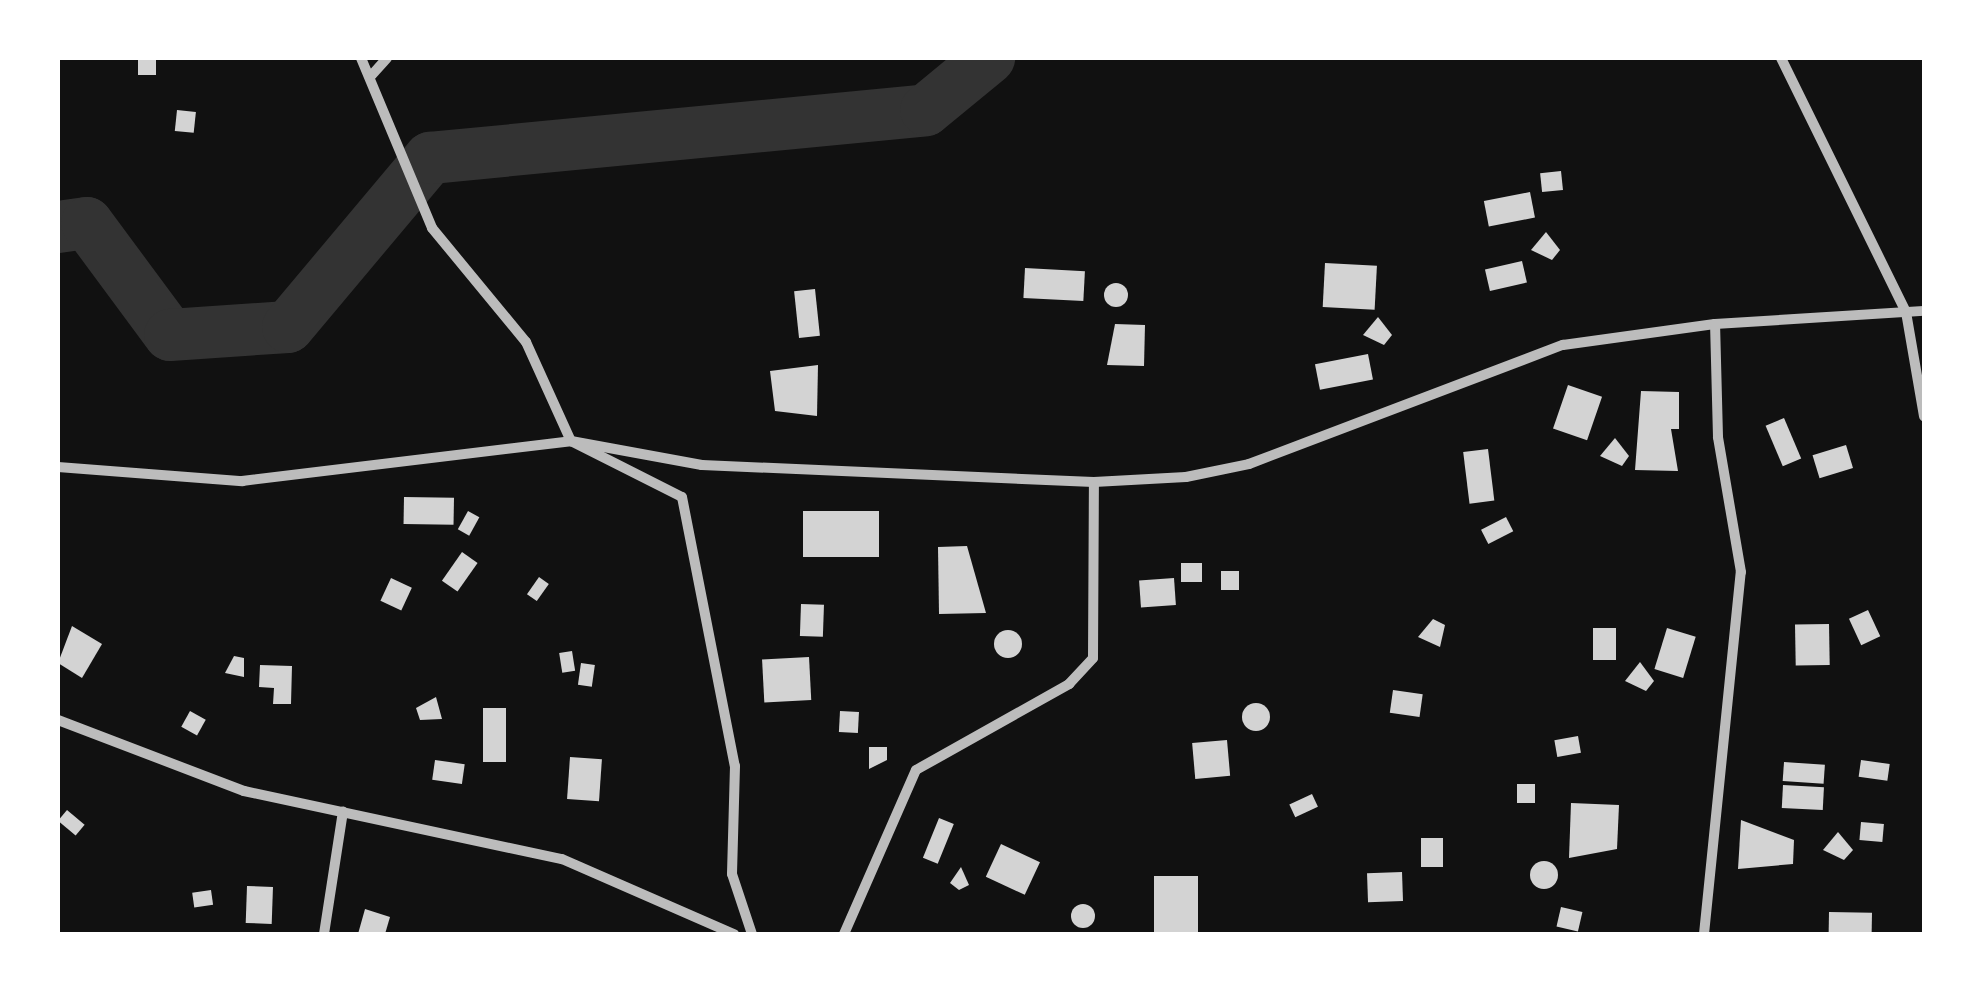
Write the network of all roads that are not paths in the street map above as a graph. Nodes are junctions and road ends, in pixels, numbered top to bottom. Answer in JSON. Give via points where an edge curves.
{"nodes":[{"id":1,"x":361,"y":58,"type":"edge"},
{"id":2,"x":386,"y":58,"type":"edge"},
{"id":3,"x":1781,"y":58,"type":"edge"},
{"id":4,"x":370,"y":77,"type":"junction"},
{"id":5,"x":1924,"y":311,"type":"edge"},
{"id":6,"x":1906,"y":312,"type":"junction"},
{"id":7,"x":1715,"y":324,"type":"junction"},
{"id":8,"x":1924,"y":416,"type":"edge"},
{"id":9,"x":571,"y":441,"type":"junction"},
{"id":10,"x":58,"y":467,"type":"edge"},
{"id":11,"x":1094,"y":482,"type":"junction"},
{"id":12,"x":58,"y":720,"type":"edge"},
{"id":13,"x":343,"y":811,"type":"junction"},
{"id":14,"x":324,"y":934,"type":"edge"},
{"id":15,"x":734,"y":934,"type":"edge"},
{"id":16,"x":752,"y":934,"type":"edge"},
{"id":17,"x":844,"y":934,"type":"edge"},
{"id":18,"x":1704,"y":934,"type":"edge"}],
"edges":[{"from":1,"to":4,"type":"street"},
{"from":2,"to":4,"type":"street"},
{"from":3,"to":6,"type":"street"},
{"from":4,"to":9,"type":"street","via":[[432,228],[526,342]]},
{"from":5,"to":6,"type":"street"},
{"from":6,"to":7,"type":"street"},
{"from":6,"to":8,"type":"street"},
{"from":7,"to":11,"type":"street","via":[[1563,345],[1249,464]]},
{"from":7,"to":18,"type":"street","via":[[1718,437],[1741,572]]},
{"from":9,"to":10,"type":"street","via":[[242,481]]},
{"from":9,"to":11,"type":"street","via":[[702,465]]},
{"from":9,"to":16,"type":"street","via":[[682,497],[696,604],[734,766],[732,874]]},
{"from":11,"to":17,"type":"street","via":[[1097,642],[1084,674],[916,770]]},
{"from":12,"to":13,"type":"street","via":[[152,763]]},
{"from":13,"to":14,"type":"street"},
{"from":13,"to":15,"type":"street","via":[[562,859]]}]}
